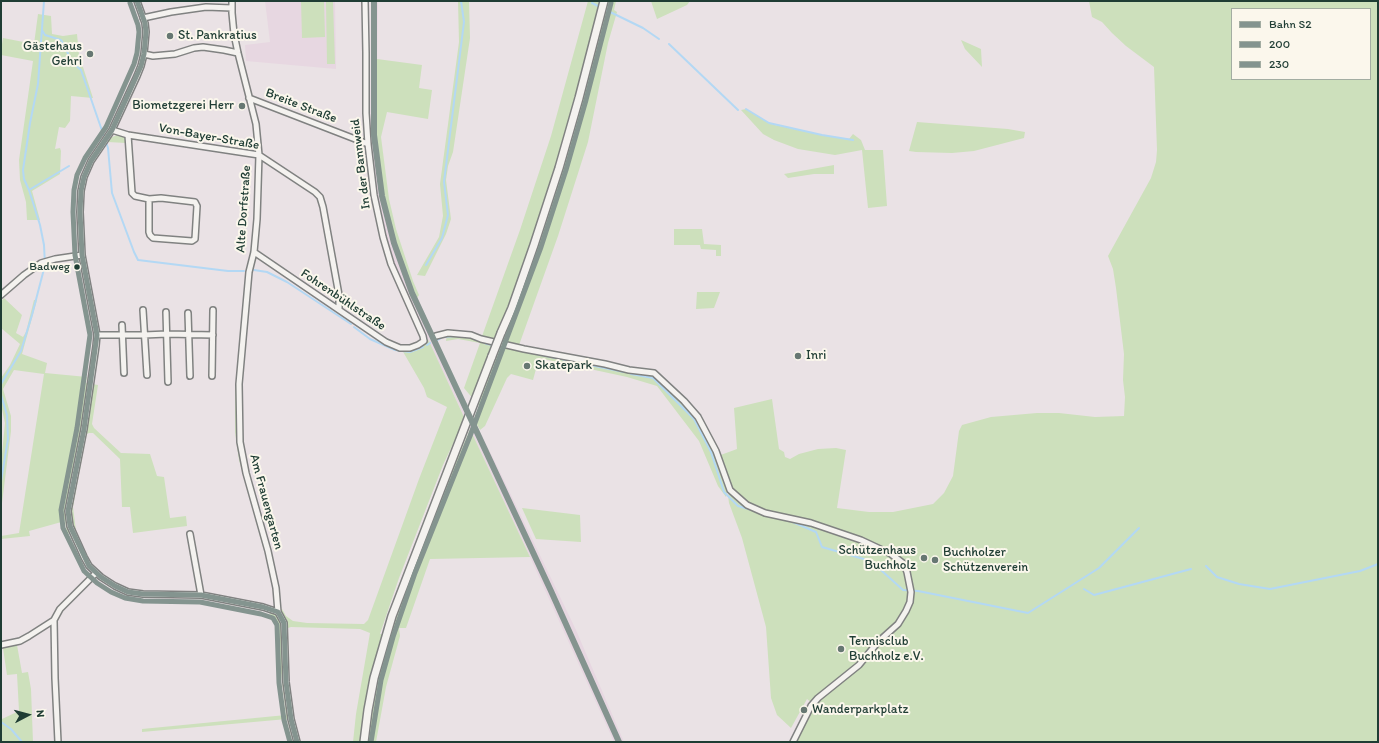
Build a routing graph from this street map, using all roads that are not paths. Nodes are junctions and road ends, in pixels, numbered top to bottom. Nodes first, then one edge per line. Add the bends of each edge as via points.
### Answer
1 (137, 1) edge
2 (232, 1) edge
3 (364, 1) edge
4 (604, 1) edge
5 (232, 8) junction
6 (143, 18) junction
7 (238, 53) junction
8 (144, 54) junction
9 (249, 98) junction
10 (112, 130) junction
11 (128, 135) junction
12 (368, 144) junction
13 (259, 155) junction
14 (149, 199) junction
15 (254, 252) junction
16 (82, 256) junction
17 (1, 295) edge
18 (247, 300) joint
19 (339, 309) junction
20 (143, 310) dead end
21 (213, 310) dead end
22 (166, 312) dead end
23 (188, 313) dead end
24 (122, 325) dead end
25 (167, 334) junction
26 (190, 334) junction
27 (96, 335) junction
28 (144, 335) junction
29 (213, 335) junction
30 (122, 336) junction
31 (436, 336) dead end
32 (424, 341) joint
33 (124, 373) dead end
34 (147, 375) dead end
35 (190, 376) dead end
36 (212, 376) dead end
37 (168, 382) dead end
38 (190, 534) dead end
39 (96, 573) junction
40 (201, 595) junction
41 (278, 612) junction
42 (54, 620) junction
43 (1, 645) edge
44 (58, 742) edge
45 (297, 742) edge
46 (364, 742) edge
47 (793, 742) edge

1 - 6 street
2 - 5 street, Alte Dorfstraße
3 - 12 street, In der Bannweid
4 - 46 main road, bridge via 559,168 534,245 386,634 373,684
5 - 6 street via 206,7
5 - 7 street, Alte Dorfstraße
6 - 8 street via 146,32
7 - 8 street via 203,47 175,54
7 - 9 street, Alte Dorfstraße
8 - 10 street via 138,76
9 - 12 street, Breite Straße
9 - 13 street, Alte Dorfstraße via 256,124
10 - 11 street, Von-Bayer-Straße
10 - 16 street via 91,161 84,177 80,212
11 - 13 street, Von-Bayer-Straße
11 - 14 street via 132,193
12 - 32 street, In der Bannweid via 374,195 383,237 391,264
13 - 15 street, Alte Dorfstraße
13 - 19 street, Von-Bayer-Straße via 320,197 339,295
14 - 14 street via 195,202 195,239 192,241 153,238 149,232
15 - 18 street, Alte Dorfstraße via 249,270
15 - 19 street, Fohrenbühlstraße
16 - 17 street via 45,262 24,275
16 - 27 street
18 - 41 street, Am Frauengarten via 239,384 240,442 268,551
19 - 32 street, Fohrenbühlstraße via 386,342 400,348 410,348
20 - 28 street
21 - 29 street
22 - 25 street
23 - 26 street
24 - 30 street
25 - 26 street
25 - 28 street
25 - 37 street
26 - 29 street
26 - 35 street
27 - 30 street
27 - 39 street via 84,429 68,512 71,531 89,566
28 - 30 street
28 - 34 street
29 - 36 street
30 - 33 street
31 - 47 street via 448,333 471,335 524,349 654,373 698,417 716,451 730,490 747,505 765,513 811,523 861,540 892,554 904,564 910,602 898,624 878,642 859,665 818,698 811,706
38 - 40 street
39 - 40 street via 128,592
39 - 42 street via 60,609
40 - 41 street
41 - 45 street, Am Frauengarten via 284,623 286,682
42 - 43 street via 20,641
42 - 44 street

